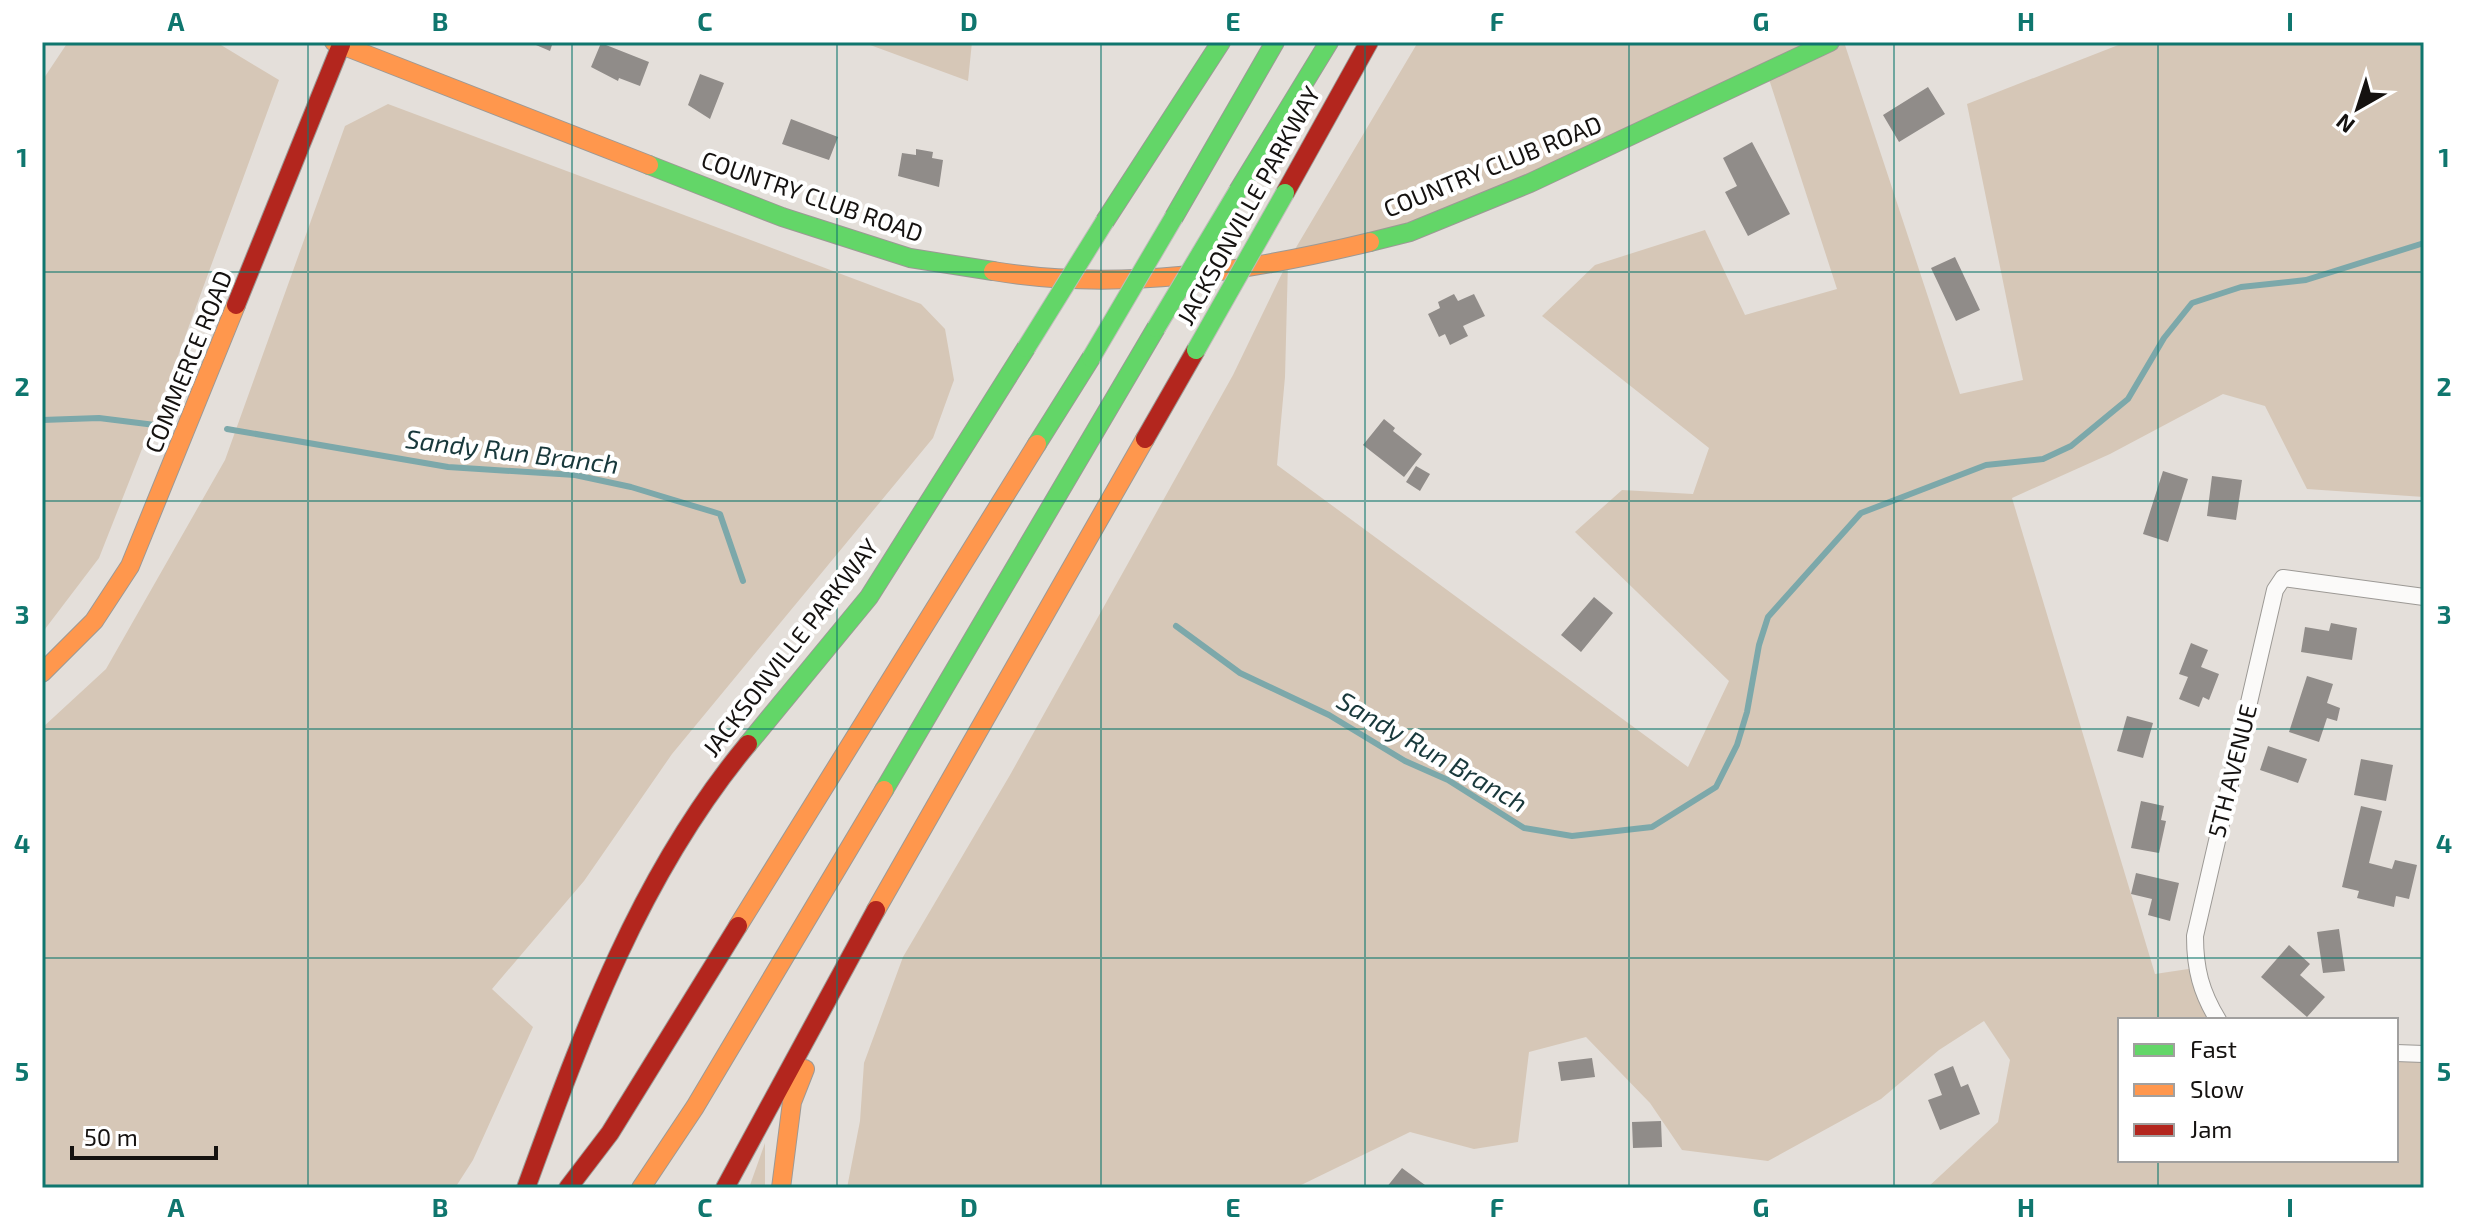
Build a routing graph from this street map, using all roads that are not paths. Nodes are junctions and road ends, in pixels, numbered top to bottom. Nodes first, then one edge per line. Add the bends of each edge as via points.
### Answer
1 (1221, 42) edge
2 (1275, 42) edge
3 (1329, 42) edge
4 (1369, 42) edge
5 (1830, 42) edge
6 (338, 44) edge
7 (2424, 597) edge
8 (42, 673) edge
9 (847, 961) junction
10 (2217, 1018) edge
11 (2398, 1053) edge
12 (2424, 1054) edge
13 (527, 1183) edge
14 (568, 1188) edge
15 (641, 1188) edge
16 (725, 1188) edge
17 (781, 1188) edge

1 - 13 main road, JACKSONVILLE PARKWAY, bridge via 869,597 706,794 660,867 581,1036
2 - 14 main road, bridge via 1091,358 610,1133
3 - 15 main road, bridge via 695,1107
4 - 9 main road, JACKSONVILLE PARKWAY, bridge
5 - 6 main road, COUNTRY CLUB ROAD via 1530,183 1410,232 1299,259 1170,279 1034,278 910,258 782,217
6 - 8 main road, COMMERCE ROAD via 130,566 94,621
7 - 10 street, 5TH AVENUE via 2283,578 2275,590 2195,936 2195,968
9 - 16 main road, JACKSONVILLE PARKWAY
9 - 17 main road via 792,1102
11 - 12 street

